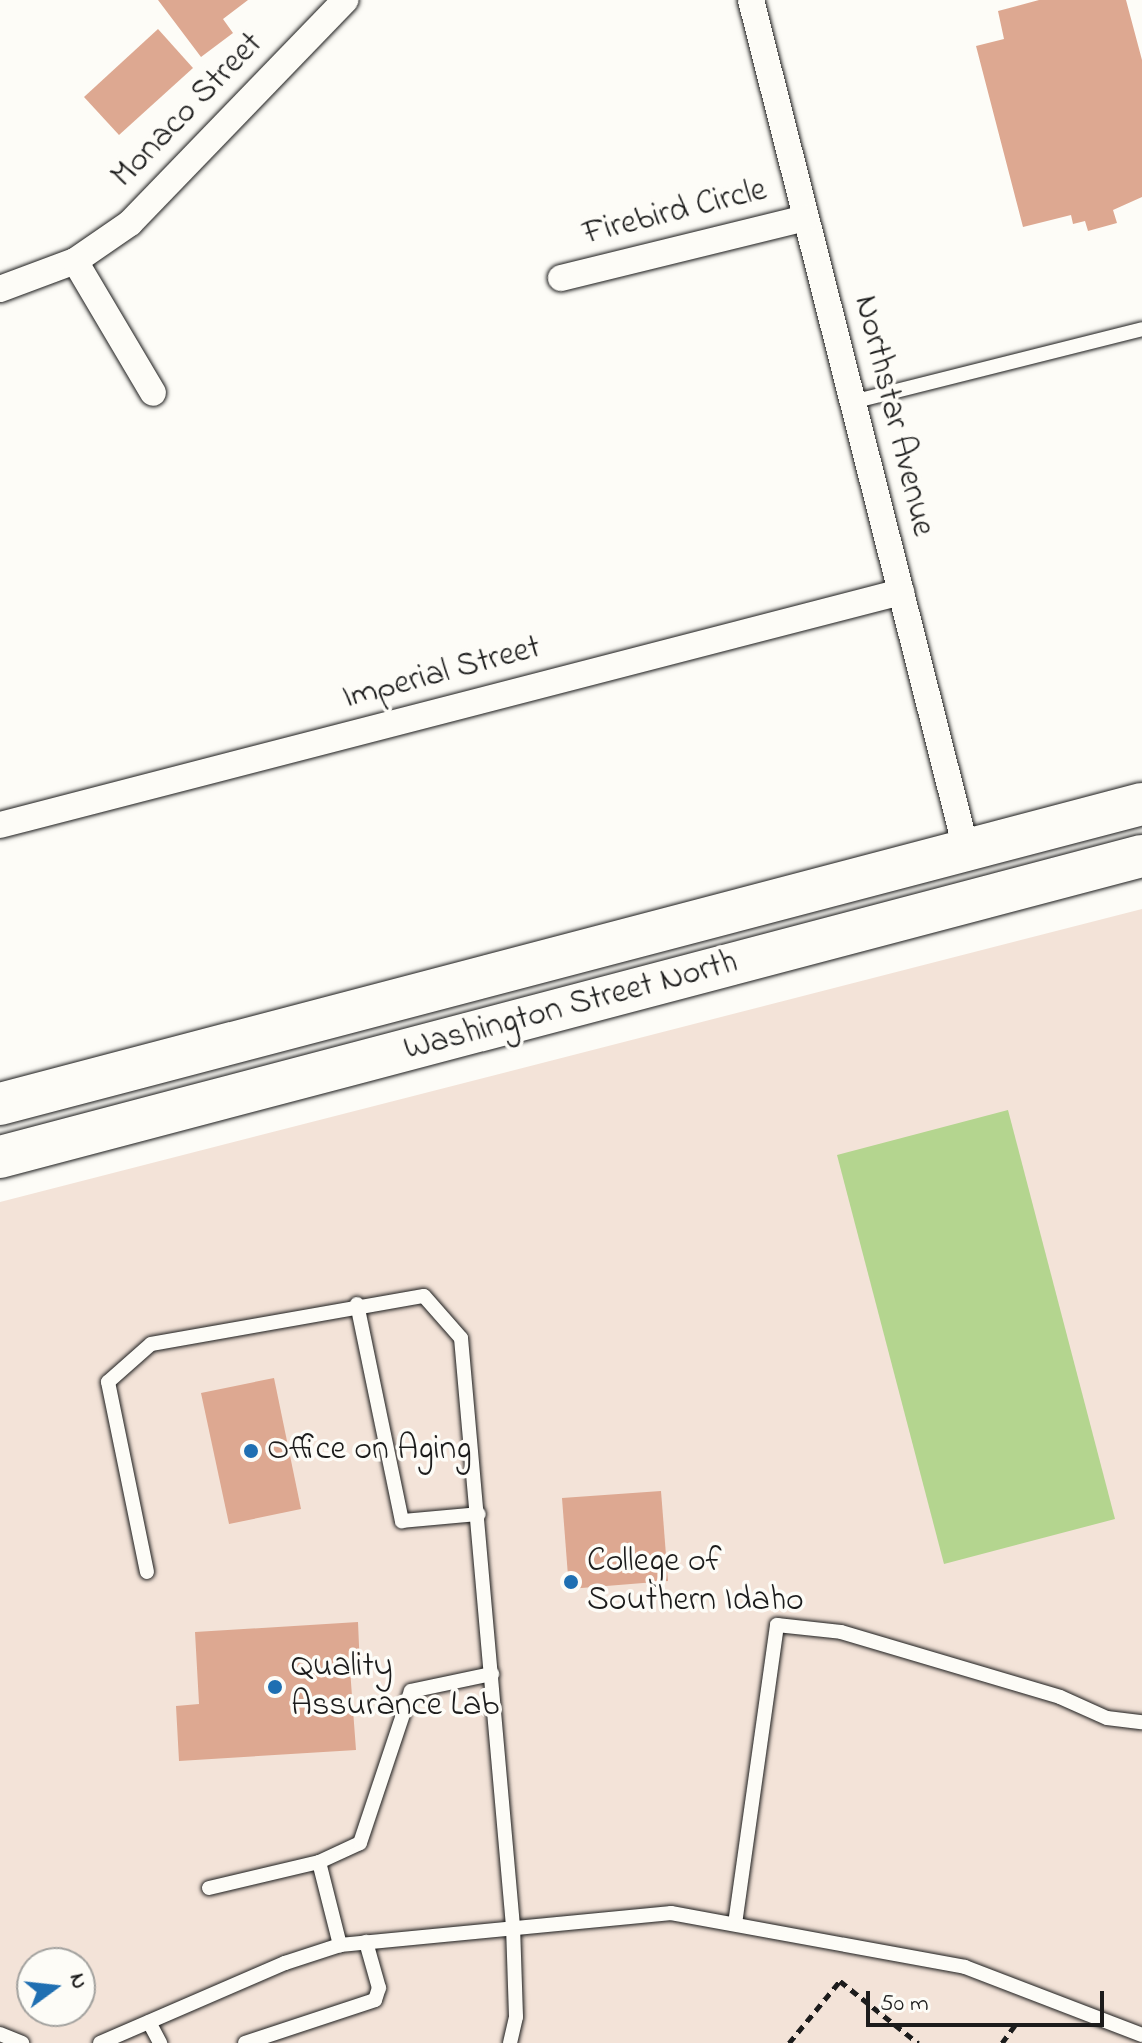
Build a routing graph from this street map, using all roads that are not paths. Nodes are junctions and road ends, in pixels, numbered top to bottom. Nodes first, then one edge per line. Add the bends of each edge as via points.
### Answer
1 (345, 0) edge
2 (751, 0) edge
3 (806, 218) junction
4 (75, 261) junction
5 (561, 278) dead end
6 (0, 289) edge
7 (1142, 329) edge
8 (153, 393) dead end
9 (852, 402) junction
10 (901, 592) junction
11 (1142, 804) edge
12 (0, 825) edge
13 (966, 849) junction
14 (1142, 856) edge
15 (0, 1104) edge
16 (0, 1157) edge
17 (357, 1304) junction
18 (479, 1514) junction
19 (147, 1572) dead end
20 (492, 1674) junction
21 (1142, 1722) edge
22 (319, 1862) junction
23 (209, 1888) dead end
24 (735, 1924) junction
25 (513, 1926) junction
26 (366, 1942) junction
27 (340, 1945) junction
28 (149, 2022) junction
29 (0, 2034) edge
30 (1142, 2035) edge
31 (22, 2043) edge
32 (100, 2043) edge
33 (160, 2043) edge
34 (245, 2043) edge
35 (510, 2043) edge

1 - 4 street, Monaco Street via 130,223
2 - 3 street, Northstar Avenue
3 - 5 street, Firebird Circle
3 - 9 street, Northstar Avenue
4 - 6 street, Monaco Street
4 - 8 street
7 - 9 lane
9 - 10 street, Northstar Avenue
10 - 12 street, Imperial Street
10 - 13 street, Northstar Avenue
11 - 13 main road, Washington Street North
13 - 15 main road, Washington Street North
14 - 16 main road, Washington Street North
17 - 18 lane via 402,1521
17 - 18 lane via 424,1296 461,1338
17 - 19 lane via 151,1344 108,1382
18 - 20 lane
20 - 22 lane via 411,1691 360,1843
20 - 25 lane
21 - 24 lane via 1107,1718 1060,1697 841,1632 777,1625
22 - 23 lane
22 - 27 lane
24 - 25 lane via 671,1913
24 - 30 lane via 965,1967
25 - 26 lane
25 - 35 lane via 516,2017
26 - 27 lane
26 - 34 lane via 379,1988 375,2000
27 - 28 lane
28 - 32 lane
28 - 33 lane
29 - 31 lane

